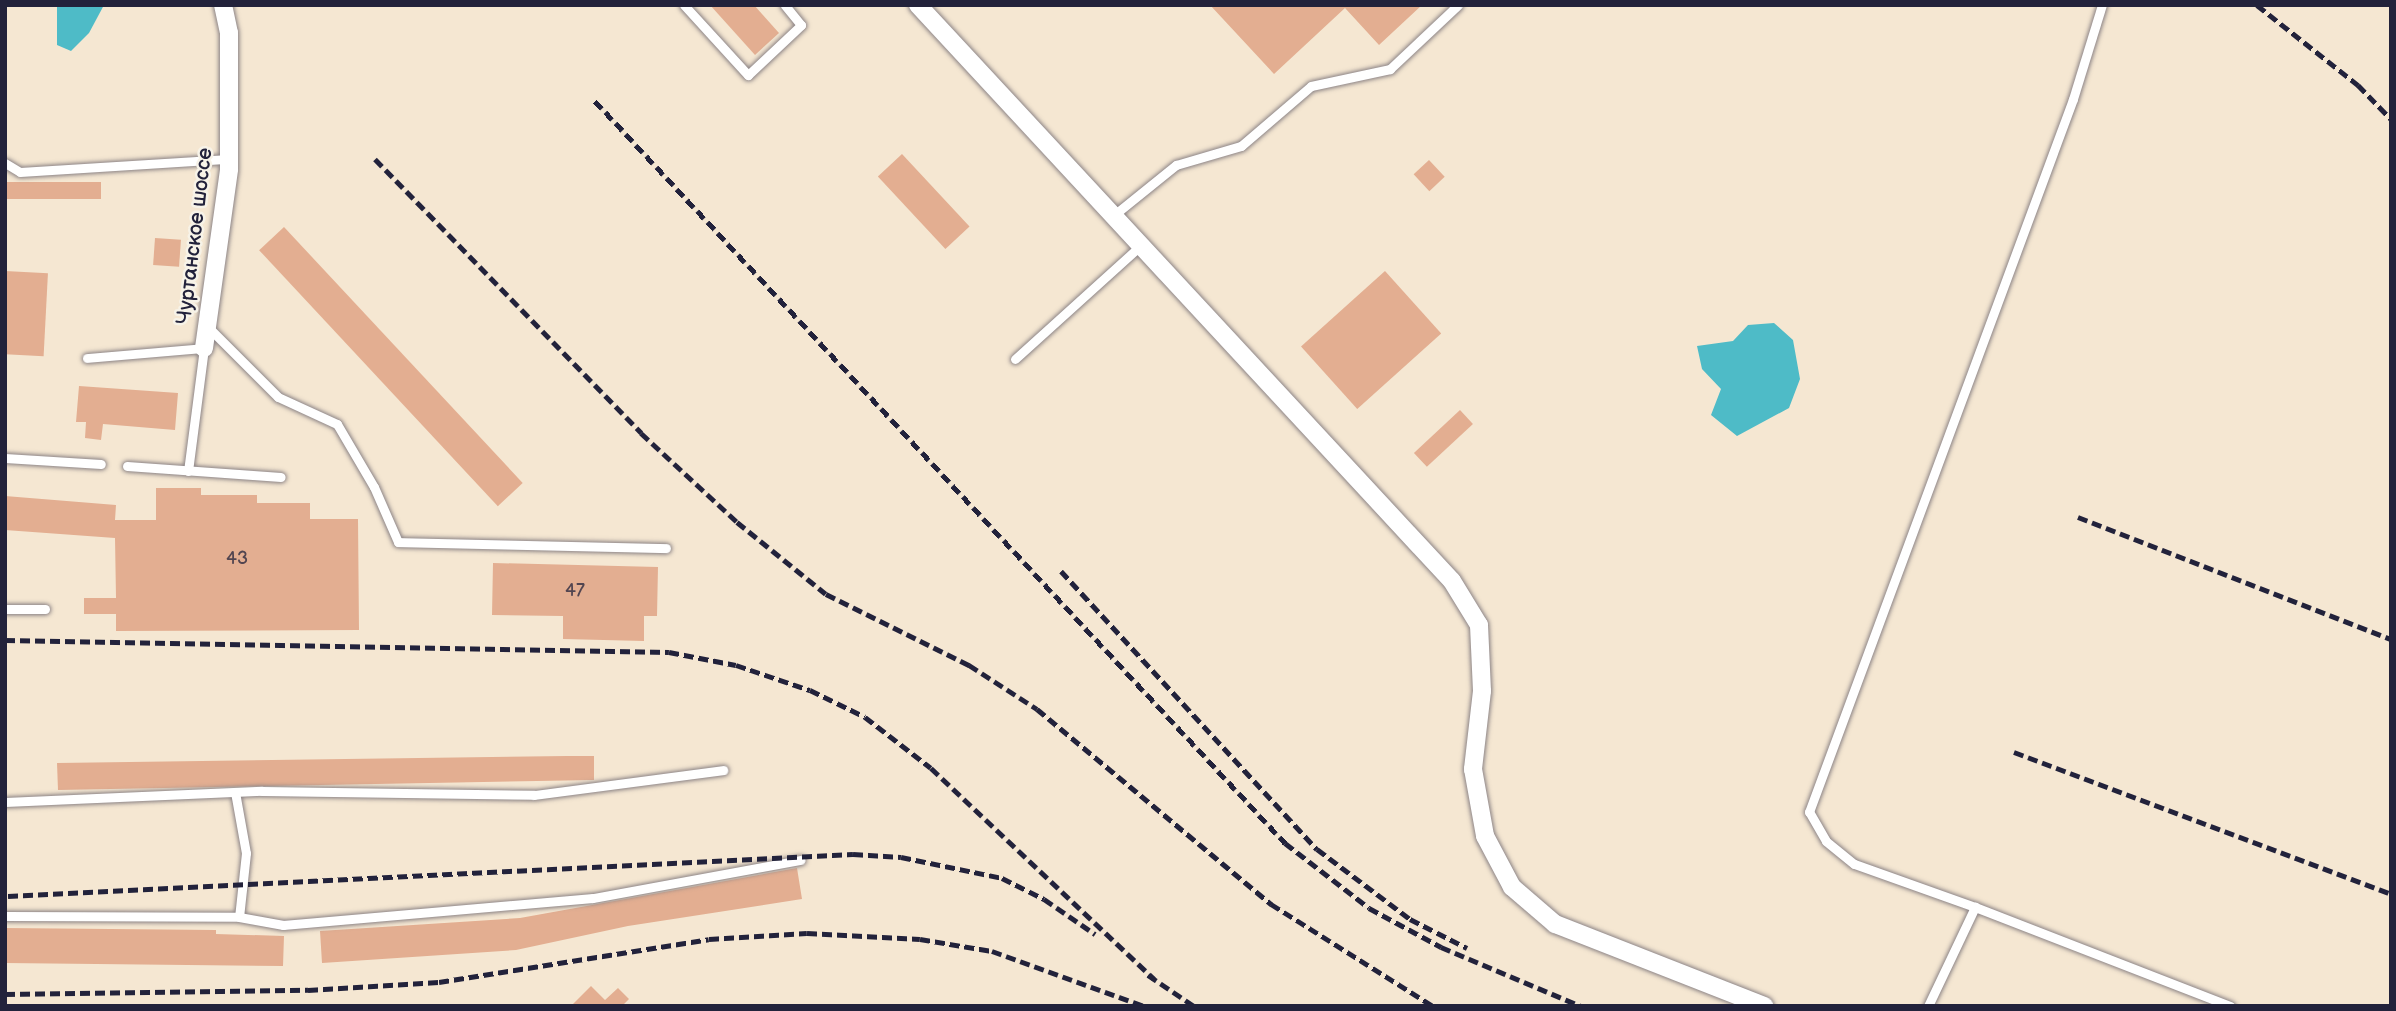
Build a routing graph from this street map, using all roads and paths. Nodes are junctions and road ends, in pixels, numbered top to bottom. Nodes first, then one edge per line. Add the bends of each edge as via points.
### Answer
1 (223, 5) edge
2 (684, 5) edge
3 (785, 5) edge
4 (918, 5) edge
5 (1458, 5) edge
6 (2102, 5) edge
7 (229, 159) junction
8 (5, 163) edge
9 (1114, 215) junction
10 (1141, 245) junction
11 (207, 326) junction
12 (204, 348) junction
13 (87, 358) dead end
14 (1015, 359) dead end
15 (5, 458) edge
16 (101, 464) dead end
17 (127, 466) dead end
18 (187, 471) junction
19 (281, 477) dead end
20 (666, 548) dead end
21 (5, 609) edge
22 (45, 609) dead end
23 (723, 770) dead end
24 (234, 792) junction
25 (5, 802) edge
26 (801, 860) dead end
27 (1975, 907) junction
28 (5, 916) edge
29 (239, 917) junction
30 (1764, 1006) edge
31 (1928, 1006) edge
32 (2230, 1006) edge

1 - 7 street, Чуртанское шоссе via 229,33
2 - 3 lane via 748,75 802,25
4 - 9 street
5 - 9 lane via 1390,69 1311,86 1241,145 1176,164
6 - 27 lane via 2073,99 1809,812 1826,841 1854,864
7 - 8 lane via 20,172
7 - 11 street, Чуртанское шоссе
9 - 10 street
10 - 14 lane
10 - 30 street via 1452,581 1479,625 1482,691 1473,769 1485,836 1512,887 1555,924
11 - 12 street, Чуртанское шоссе
11 - 20 lane via 278,397 337,424 374,487 398,542
12 - 13 lane
12 - 18 lane, Чуртанское шоссе
15 - 16 lane
17 - 18 lane
18 - 19 lane
21 - 22 lane
23 - 24 lane via 534,795
24 - 25 lane
24 - 29 lane via 246,853
26 - 29 lane via 593,898 283,925
27 - 31 lane
27 - 32 lane
28 - 29 lane

